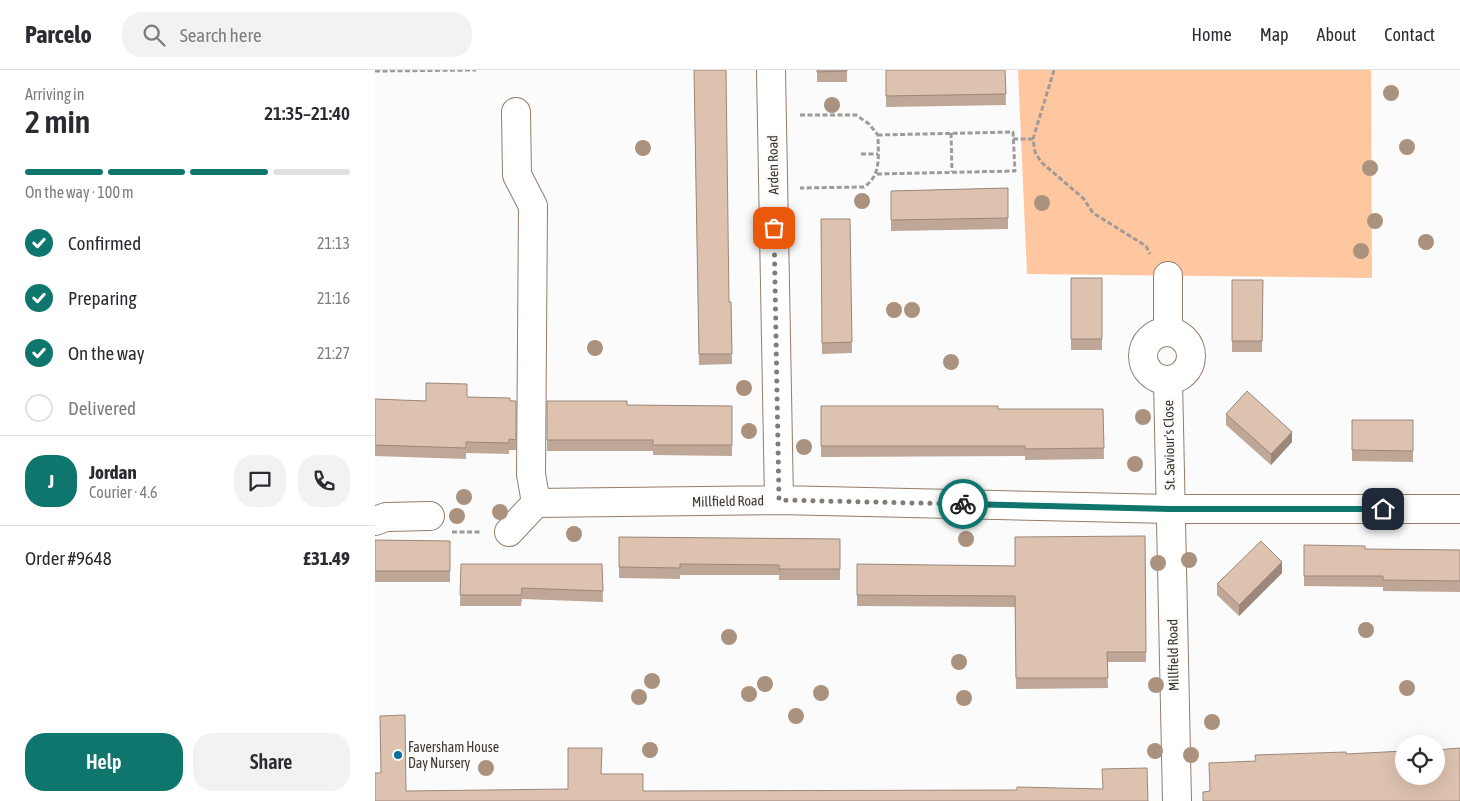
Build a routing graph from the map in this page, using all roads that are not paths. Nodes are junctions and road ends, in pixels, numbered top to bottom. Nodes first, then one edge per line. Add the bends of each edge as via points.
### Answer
1 (771, 70) edge
2 (516, 112) dead end
3 (1168, 279) road end
4 (779, 500) junction
5 (536, 504) junction
6 (1170, 509) junction
7 (1460, 509) edge
8 (430, 516) road end
9 (375, 521) edge
10 (509, 532) road end
11 (1177, 801) edge

1 - 4 street, Arden Road
2 - 5 street via 517,175 533,206 531,474
3 - 6 street, St. Saviour's Close via 1168,332 1153,336 1143,356 1144,364 1153,376 1168,380
4 - 5 street, Millfield Road
4 - 6 street, Millfield Road
5 - 10 street
6 - 7 street, Millfield Road
6 - 11 street, Millfield Road
8 - 9 street via 386,517

